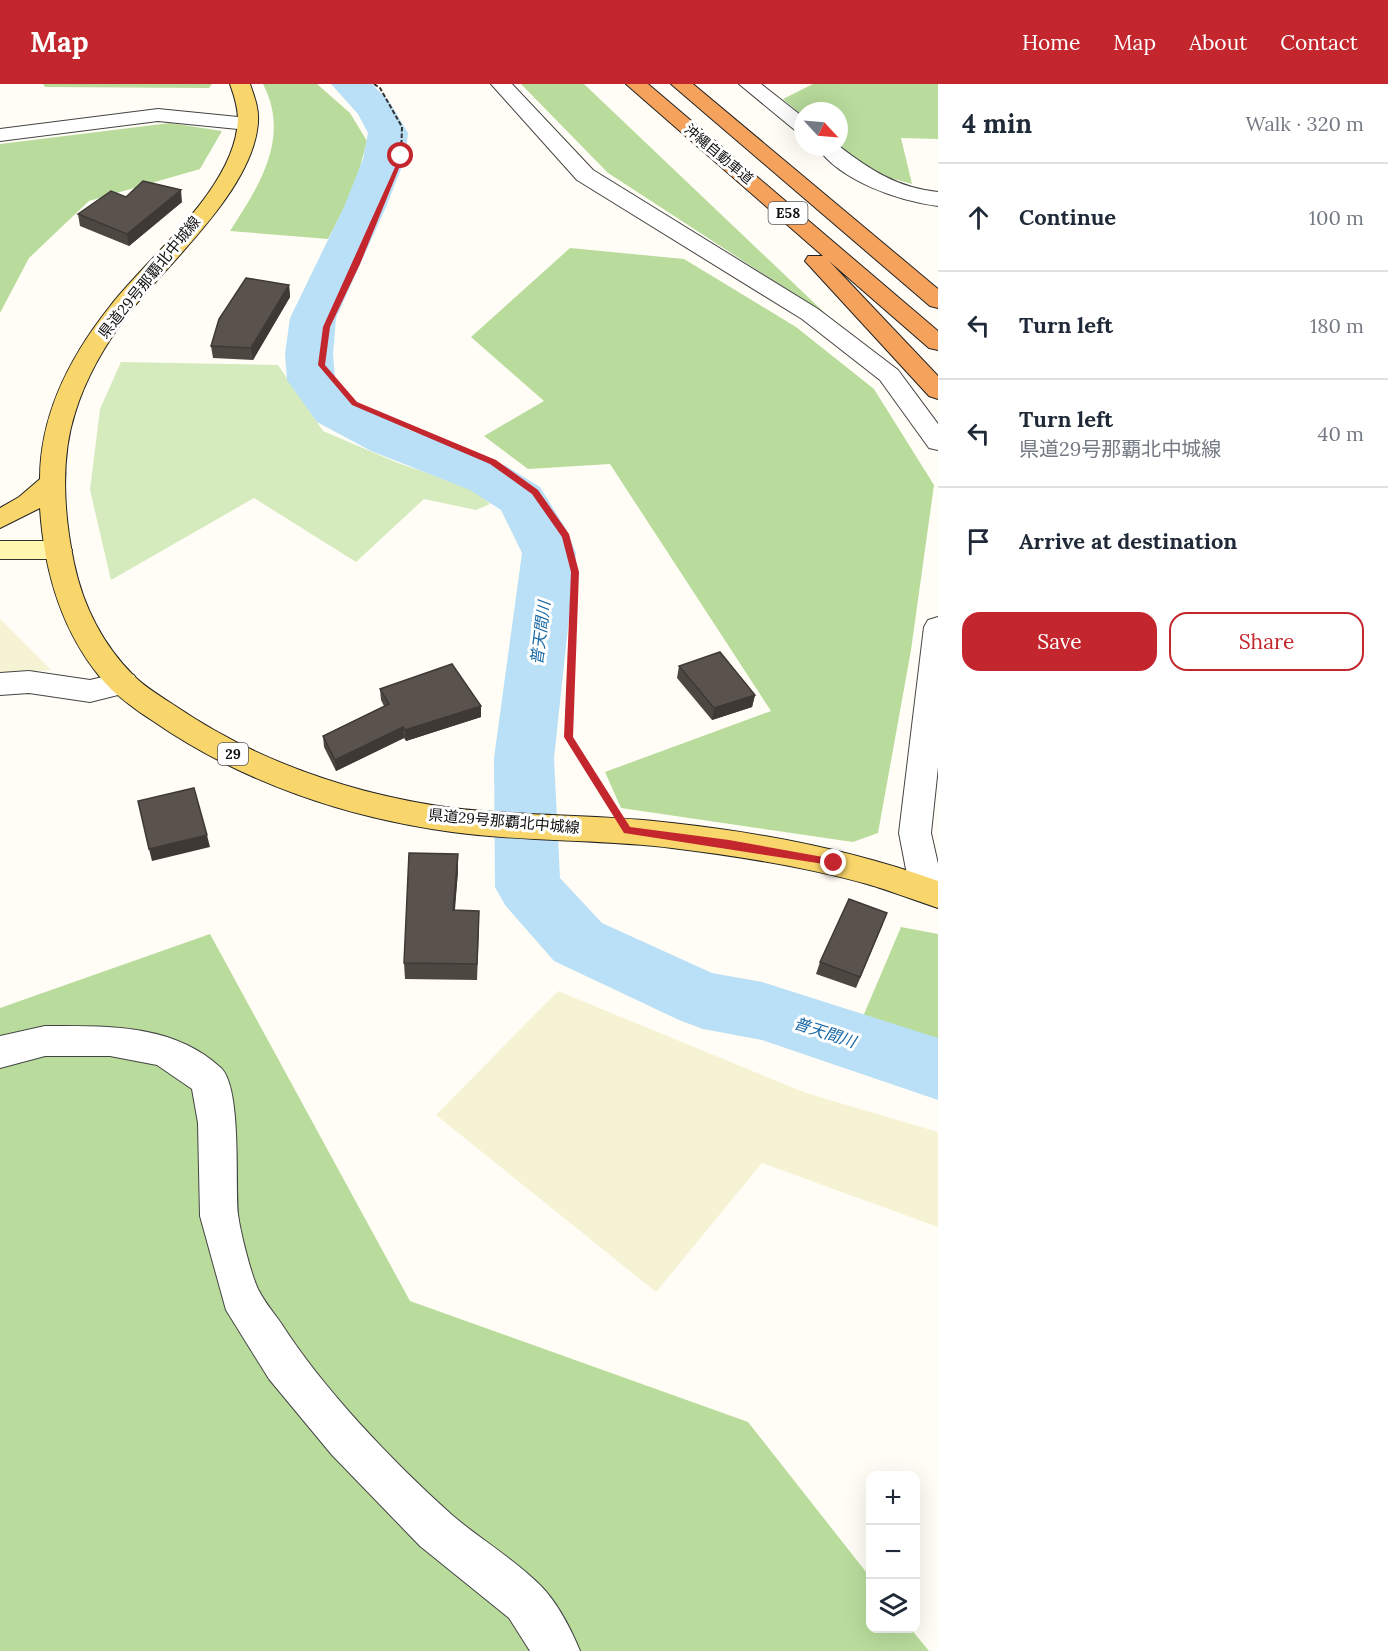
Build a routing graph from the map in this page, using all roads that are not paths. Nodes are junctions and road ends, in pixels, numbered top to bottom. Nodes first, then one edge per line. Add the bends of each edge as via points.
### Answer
1 (240, 84) edge
2 (501, 84) edge
3 (636, 84) edge
4 (681, 84) edge
5 (750, 84) edge
6 (794, 121) edge
7 (248, 124) junction
8 (0, 135) edge
9 (838, 156) edge
10 (938, 199) edge
11 (789, 214) junction
12 (938, 301) edge
13 (938, 343) edge
14 (938, 391) edge
15 (938, 442) edge
16 (51, 483) junction
17 (0, 519) edge
18 (0, 550) edge
19 (58, 550) junction
20 (938, 627) edge
21 (123, 683) junction
22 (0, 684) edge
23 (932, 892) edge
24 (0, 1052) edge
25 (557, 1651) edge

1 - 7 main road, 県道29号那覇北中城線 / 29 via 248,108
2 - 15 street via 585,175 810,314 889,375
3 - 11 highway, 沖縄自動車道 / E58
4 - 12 highway, 沖縄自動車道 / E58
5 - 6 street
7 - 8 street via 158,115
7 - 16 main road, 県道29号那覇北中城線 / 29 via 238,161 222,188 121,307 91,351 67,397
9 - 10 street via 870,181 896,191
11 - 13 highway, 沖縄自動車道 / E58
11 - 14 highway via 804,247
16 - 17 main road via 29,503
16 - 19 main road, 県道29号那覇北中城線 / 29
18 - 19 main road
19 - 21 main road, 県道29号那覇北中城線 / 29 via 63,579 75,609 95,647
20 - 23 street via 915,833
21 - 22 street via 90,691 28,682
21 - 23 main road, 県道29号那覇北中城線 / 29 via 205,741 333,793 452,820 623,830 729,843 878,873
24 - 25 street via 45,1041 110,1041 165,1051 209,1080 217,1123 219,1216 240,1296 284,1365 347,1440 436,1530 525,1602

